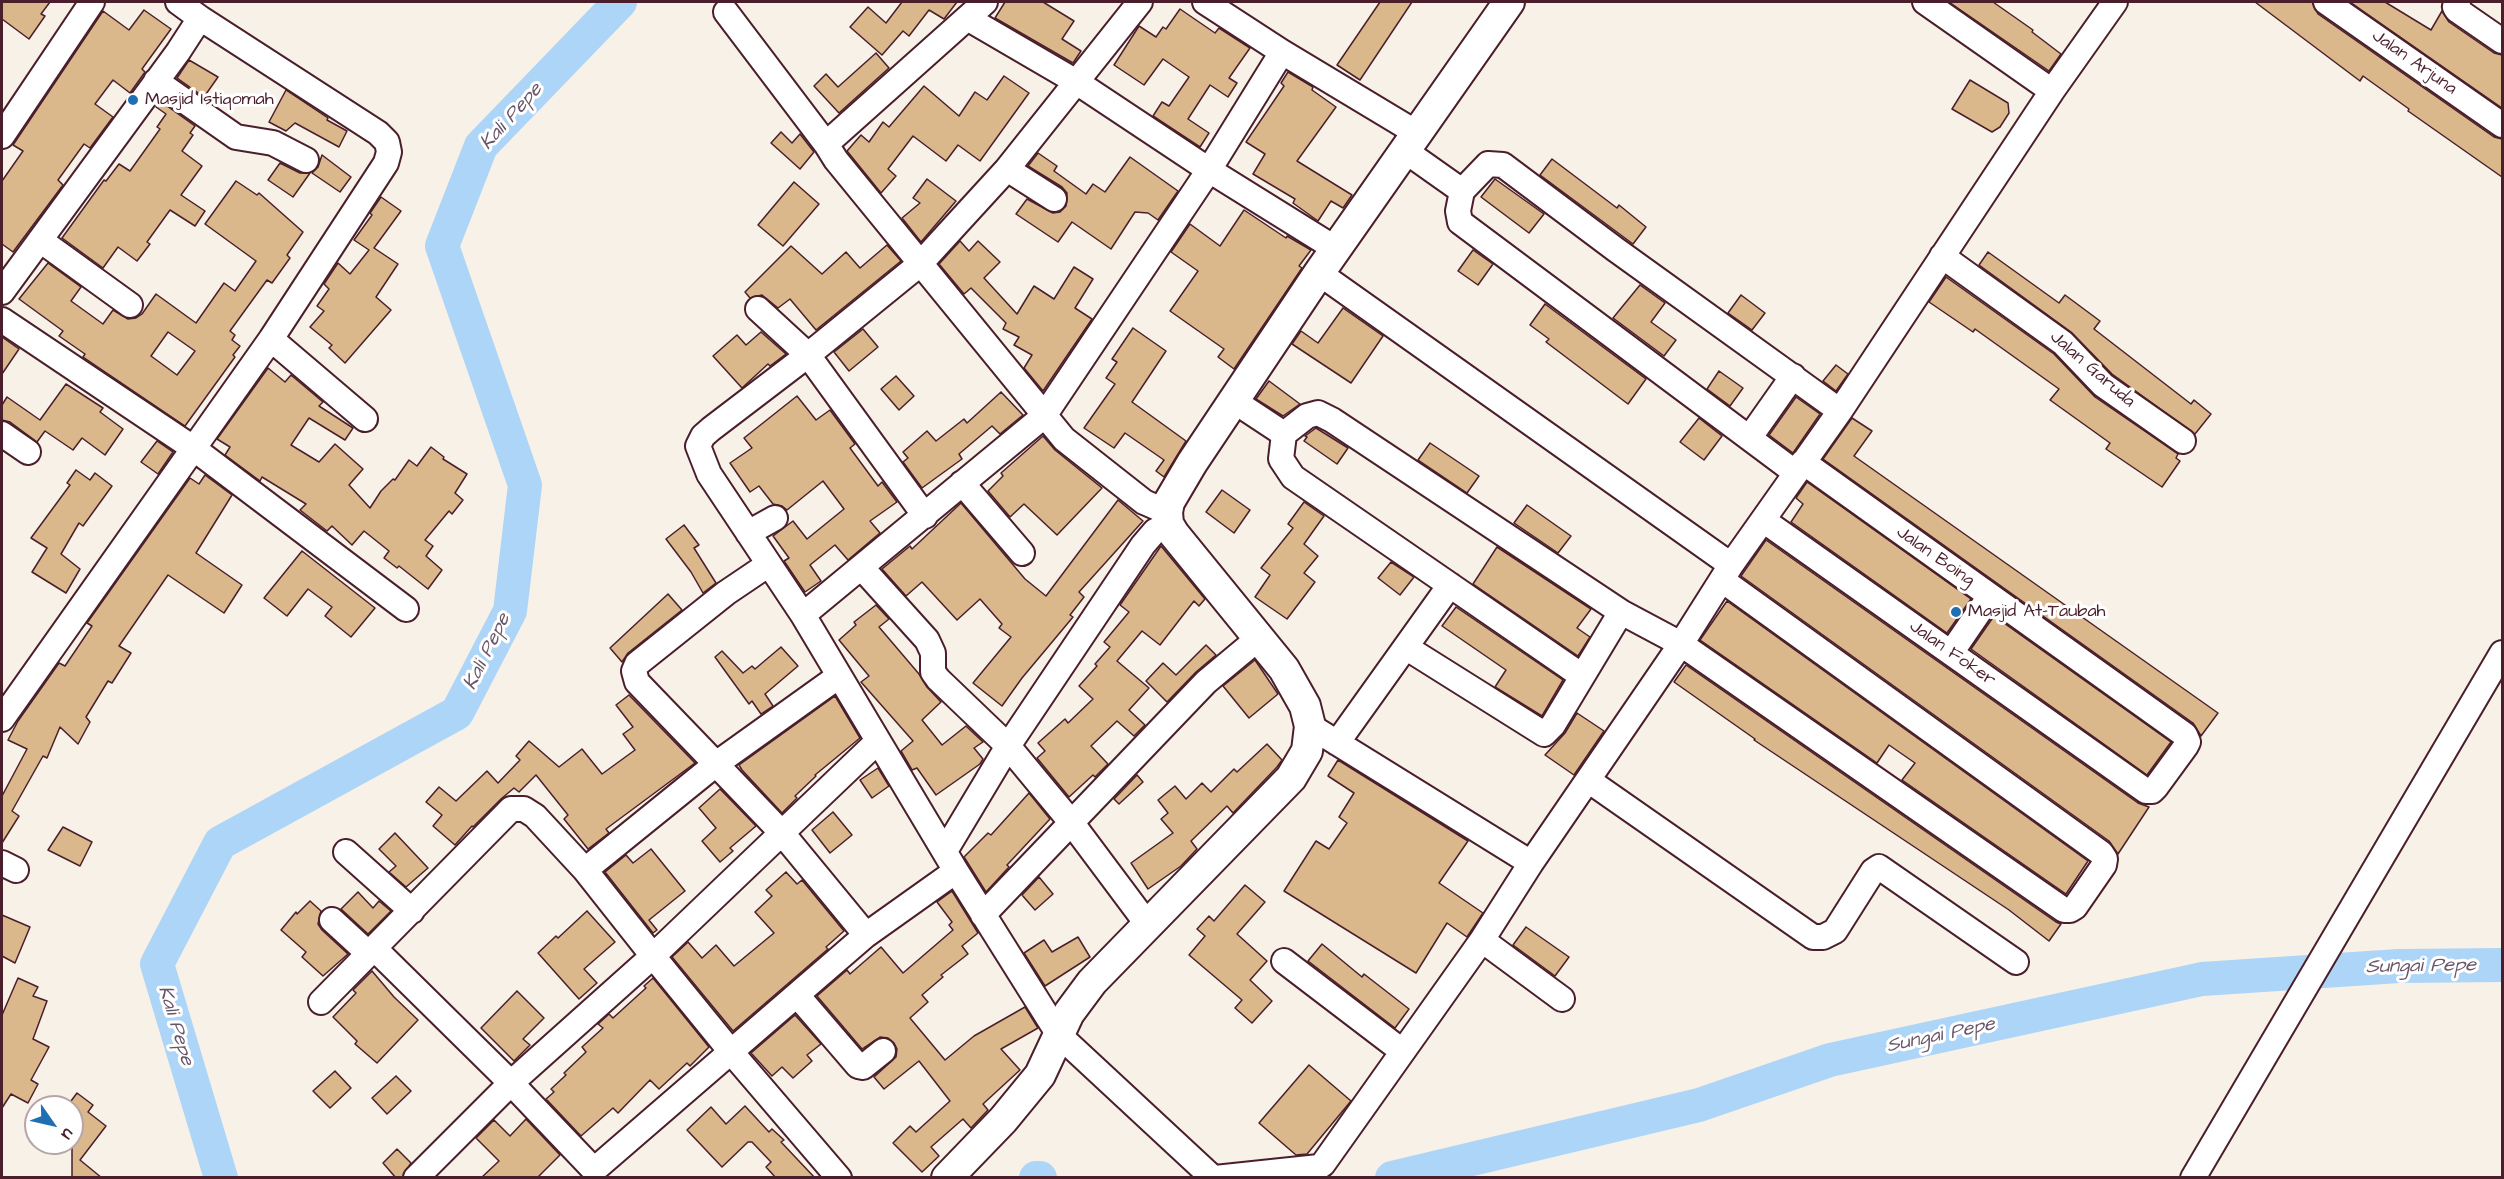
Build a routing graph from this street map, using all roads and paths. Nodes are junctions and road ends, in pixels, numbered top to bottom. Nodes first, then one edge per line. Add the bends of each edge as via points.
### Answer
1 (93, 2) edge
2 (178, 2) edge
3 (986, 2) edge
4 (1140, 2) edge
5 (1205, 2) edge
6 (1509, 2) edge
7 (1925, 2) edge
8 (2115, 2) edge
9 (2326, 2) edge
10 (2458, 2) edge
11 (726, 12) dead end
12 (200, 18) junction
13 (967, 18) junction
14 (2502, 41) edge
15 (1282, 52) junction
16 (156, 81) junction
17 (1075, 81) junction
18 (2052, 91) junction
19 (2502, 125) edge
20 (2, 136) edge
21 (1410, 141) junction
22 (826, 144) junction
23 (306, 160) dead end
24 (1007, 169) junction
25 (1209, 170) junction
26 (1462, 190) junction
27 (1054, 200) dead end
28 (40, 240) junction
29 (1941, 256) junction
30 (1328, 261) junction
31 (920, 264) junction
32 (2, 292) edge
33 (130, 304) dead end
34 (758, 309) dead end
35 (2, 320) edge
36 (271, 339) junction
37 (808, 355) junction
38 (1793, 376) junction
39 (1234, 400) junction
40 (1840, 411) junction
41 (1044, 416) junction
42 (365, 420) dead end
43 (2, 434) edge
44 (1284, 434) junction
45 (1750, 437) junction
46 (2183, 441) dead end
47 (194, 448) junction
48 (28, 452) dead end
49 (1800, 468) junction
50 (962, 483) junction
51 (925, 516) junction
52 (775, 518) dead end
53 (1167, 518) junction
54 (1763, 520) junction
55 (748, 533) junction
56 (1022, 553) dead end
57 (769, 564) junction
58 (862, 568) junction
59 (1726, 572) junction
60 (1450, 585) junction
61 (1990, 596) junction
62 (406, 609) dead end
63 (1621, 612) junction
64 (803, 615) junction
65 (1260, 637) junction
66 (1681, 644) junction
67 (1407, 648) junction
68 (1951, 653) junction
69 (2502, 653) edge
70 (839, 676) junction
71 (1582, 676) junction
72 (9, 691) edge
73 (2, 719) edge
74 (1310, 726) junction
75 (877, 742) junction
76 (1337, 743) junction
77 (1008, 746) junction
78 (716, 764) junction
79 (1588, 780) junction
80 (2142, 788) joint
81 (1071, 822) junction
82 (782, 833) junction
83 (346, 852) dead end
84 (951, 861) junction
85 (1531, 863) junction
86 (585, 870) junction
87 (412, 911) junction
88 (983, 915) junction
89 (332, 920) dead end
90 (1148, 925) junction
91 (866, 935) junction
92 (1482, 940) junction
93 (372, 952) junction
94 (653, 956) junction
95 (1284, 961) dead end
96 (2016, 962) dead end
97 (797, 994) junction
98 (1562, 999) dead end
99 (321, 1002) dead end
100 (1059, 1035) junction
101 (883, 1051) dead end
102 (1402, 1051) junction
103 (732, 1053) junction
104 (511, 1083) junction
105 (594, 1175) edge
106 (416, 1178) edge
107 (838, 1178) edge
108 (947, 1178) edge
109 (1214, 1178) edge
110 (2193, 1178) edge

1 - 20 street
2 - 12 street
3 - 13 street
4 - 17 street
5 - 15 street
6 - 21 main road
7 - 18 street
8 - 18 street
9 - 19 street, Jalan Arjuna
10 - 14 street via 2457,10
11 - 22 street
12 - 16 street
12 - 36 street via 387,142 386,163
13 - 17 street
13 - 22 street
15 - 21 street
15 - 25 street
16 - 23 street via 236,137 273,143
16 - 28 street
17 - 24 street
17 - 25 street
18 - 29 street
21 - 26 street
21 - 30 main road
22 - 31 street
24 - 27 street
24 - 31 street
25 - 30 street
25 - 41 street
26 - 38 street via 1488,164 1503,165
26 - 45 street, Jalan Boing via 1460,222
28 - 32 street
28 - 33 street
29 - 40 street
29 - 46 street, Jalan Garuda via 2063,343 2103,385
30 - 39 main road
30 - 59 street
31 - 37 street
31 - 41 street
34 - 37 street
35 - 47 street
36 - 42 street
36 - 47 street
37 - 51 street
37 - 55 street via 711,429 698,446 709,474
38 - 40 street
38 - 45 street
39 - 44 street
39 - 53 main road via 1174,491
40 - 49 street
41 - 50 street
41 - 53 street via 1064,439
43 - 48 street
44 - 60 street via 1281,459 1293,477
44 - 63 street via 1307,416 1318,413 1332,420
45 - 49 street, Jalan Boing
47 - 62 street
47 - 72 street
49 - 54 street
49 - 61 street, Jalan Boing
50 - 51 street
50 - 56 street
51 - 58 street
52 - 55 street
53 - 65 main road via 1174,534
53 - 77 street via 1143,545
54 - 59 street
54 - 68 street, Jalan Foker
55 - 57 street
57 - 64 street
57 - 78 street via 726,593 637,664 634,671 637,682
58 - 64 street
58 - 77 street via 927,640 938,679
59 - 66 street
59 - 66 street via 2101,853 2104,865 2075,907 2064,910
60 - 67 street
60 - 71 street
61 - 68 street
61 - 80 street, Jalan Boing via 2185,735 2186,746 2156,787 2152,791
63 - 66 street
63 - 71 street
64 - 70 street
65 - 74 main road via 1305,706
65 - 81 street via 1206,682
66 - 79 street
67 - 71 street via 1544,734
67 - 76 street
68 - 80 street, Jalan Foker
69 - 110 street
70 - 75 street
70 - 78 street
72 - 73 street
74 - 76 street
74 - 90 main road via 1307,751 1291,778
75 - 82 street
75 - 84 street
76 - 85 street
77 - 81 street
77 - 84 street
78 - 82 street
78 - 86 street
79 - 85 street
79 - 96 street via 1813,937 1835,931 1878,867
81 - 88 street
81 - 90 street
82 - 91 street
82 - 94 street
83 - 87 street
84 - 88 street
84 - 91 street
85 - 92 street
86 - 87 street via 535,816 524,809 511,808
86 - 94 street
87 - 93 street
88 - 100 street
89 - 93 street
90 - 100 main road via 1092,982
91 - 97 street
92 - 98 street
92 - 102 street
93 - 99 street
93 - 104 street
94 - 103 street
94 - 104 street
95 - 102 street
97 - 101 street via 858,1066 863,1067
97 - 103 street
100 - 108 main road via 1041,1075 1004,1120
100 - 109 street
102 - 109 street via 1319,1167
103 - 105 street
103 - 107 street
104 - 105 street
104 - 106 street

